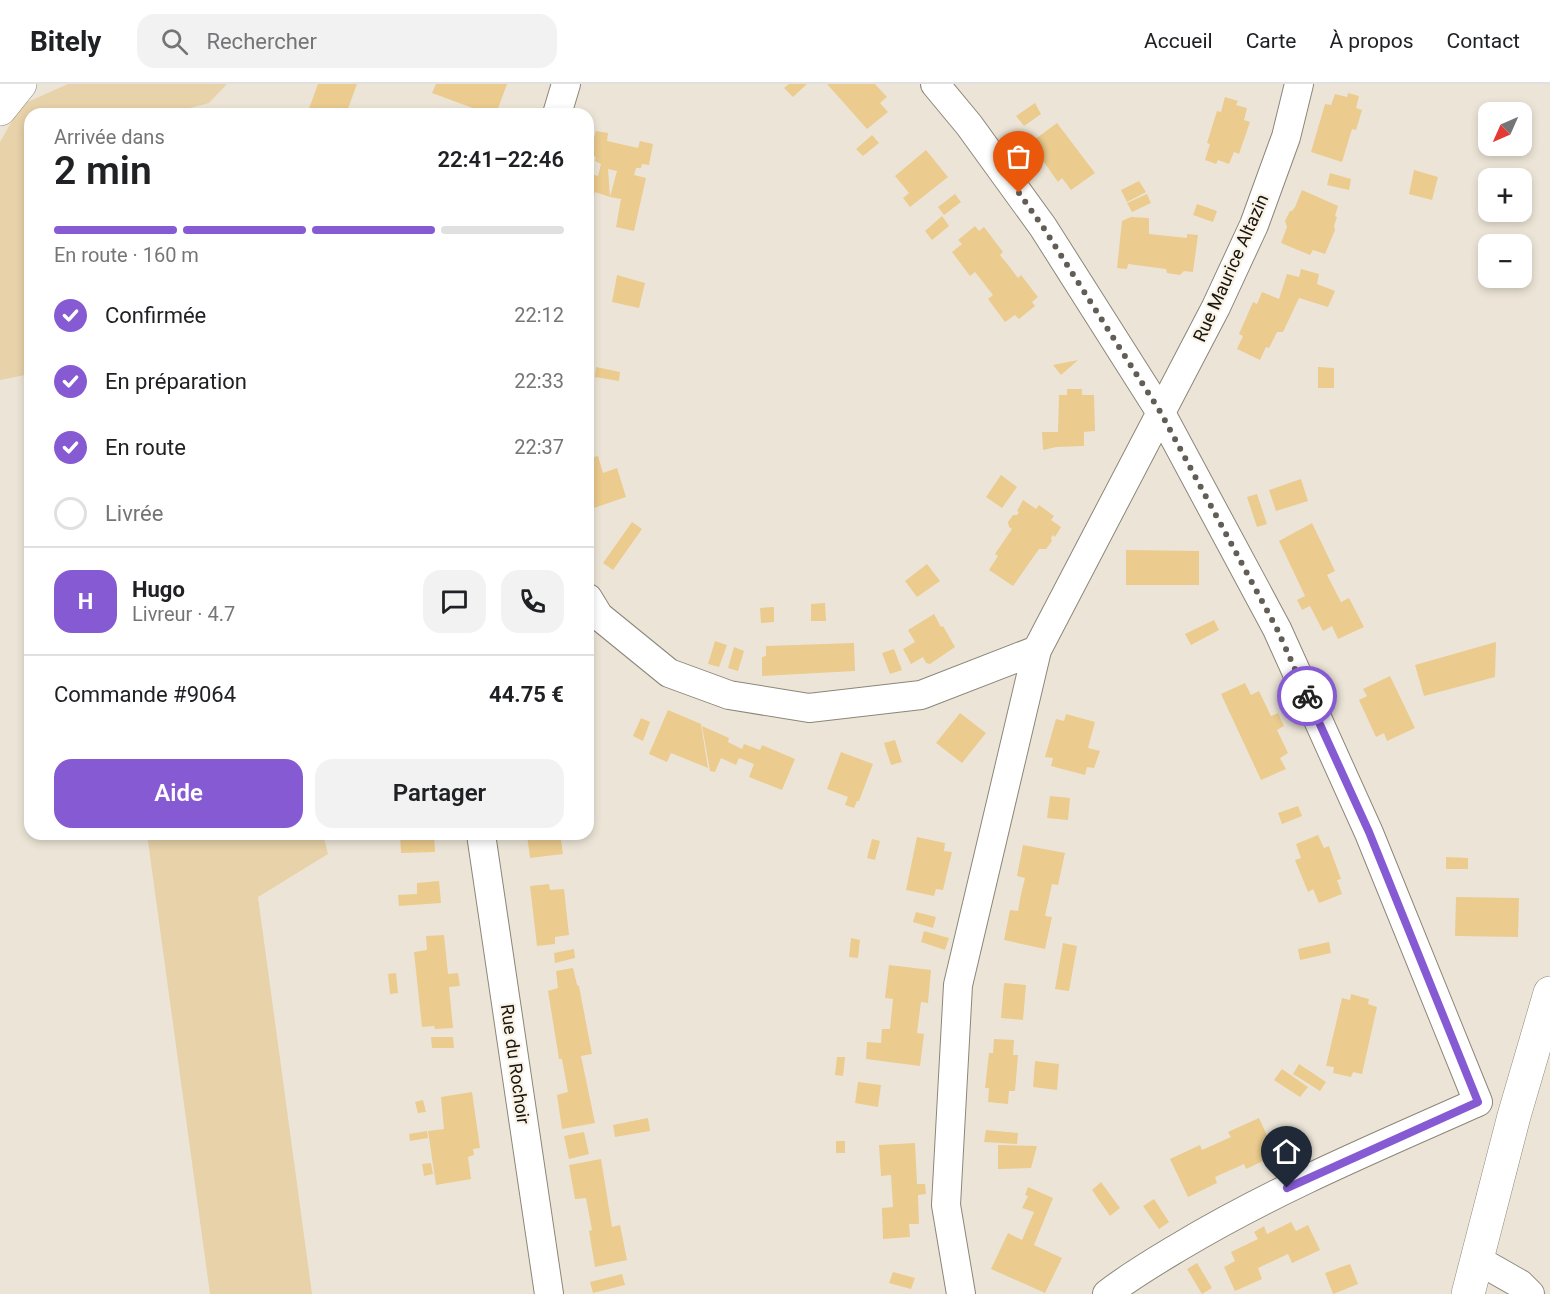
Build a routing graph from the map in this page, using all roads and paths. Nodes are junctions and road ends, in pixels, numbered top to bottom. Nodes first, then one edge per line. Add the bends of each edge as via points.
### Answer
1 (0, 84) edge
2 (20, 84) edge
3 (566, 84) edge
4 (935, 84) edge
5 (1299, 84) edge
6 (559, 108) edge
7 (0, 109) edge
8 (1161, 413) junction
9 (594, 608) edge
10 (1037, 650) junction
11 (482, 840) edge
12 (1550, 993) edge
13 (1478, 1102) junction
14 (1514, 1116) junction
15 (1476, 1259) junction
16 (549, 1294) edge
17 (961, 1294) edge
18 (1107, 1294) edge
19 (1468, 1294) edge
20 (1530, 1294) edge

1 - 2 street
2 - 7 street
3 - 6 street
4 - 8 street via 1043,227
5 - 8 street, Rue Maurice Altazin via 1286,137 1254,225
8 - 10 street, Rue Maurice Altazin
8 - 13 street via 1277,629 1369,832
9 - 10 street via 669,673 729,695 809,708 921,695
10 - 17 street, Rue Maurice Altazin via 958,985 946,1206
11 - 16 street, Rue du Rochoir
12 - 14 street
13 - 14 street
13 - 18 street via 1287,1188 1203,1233
14 - 15 street
15 - 19 street
15 - 20 street

